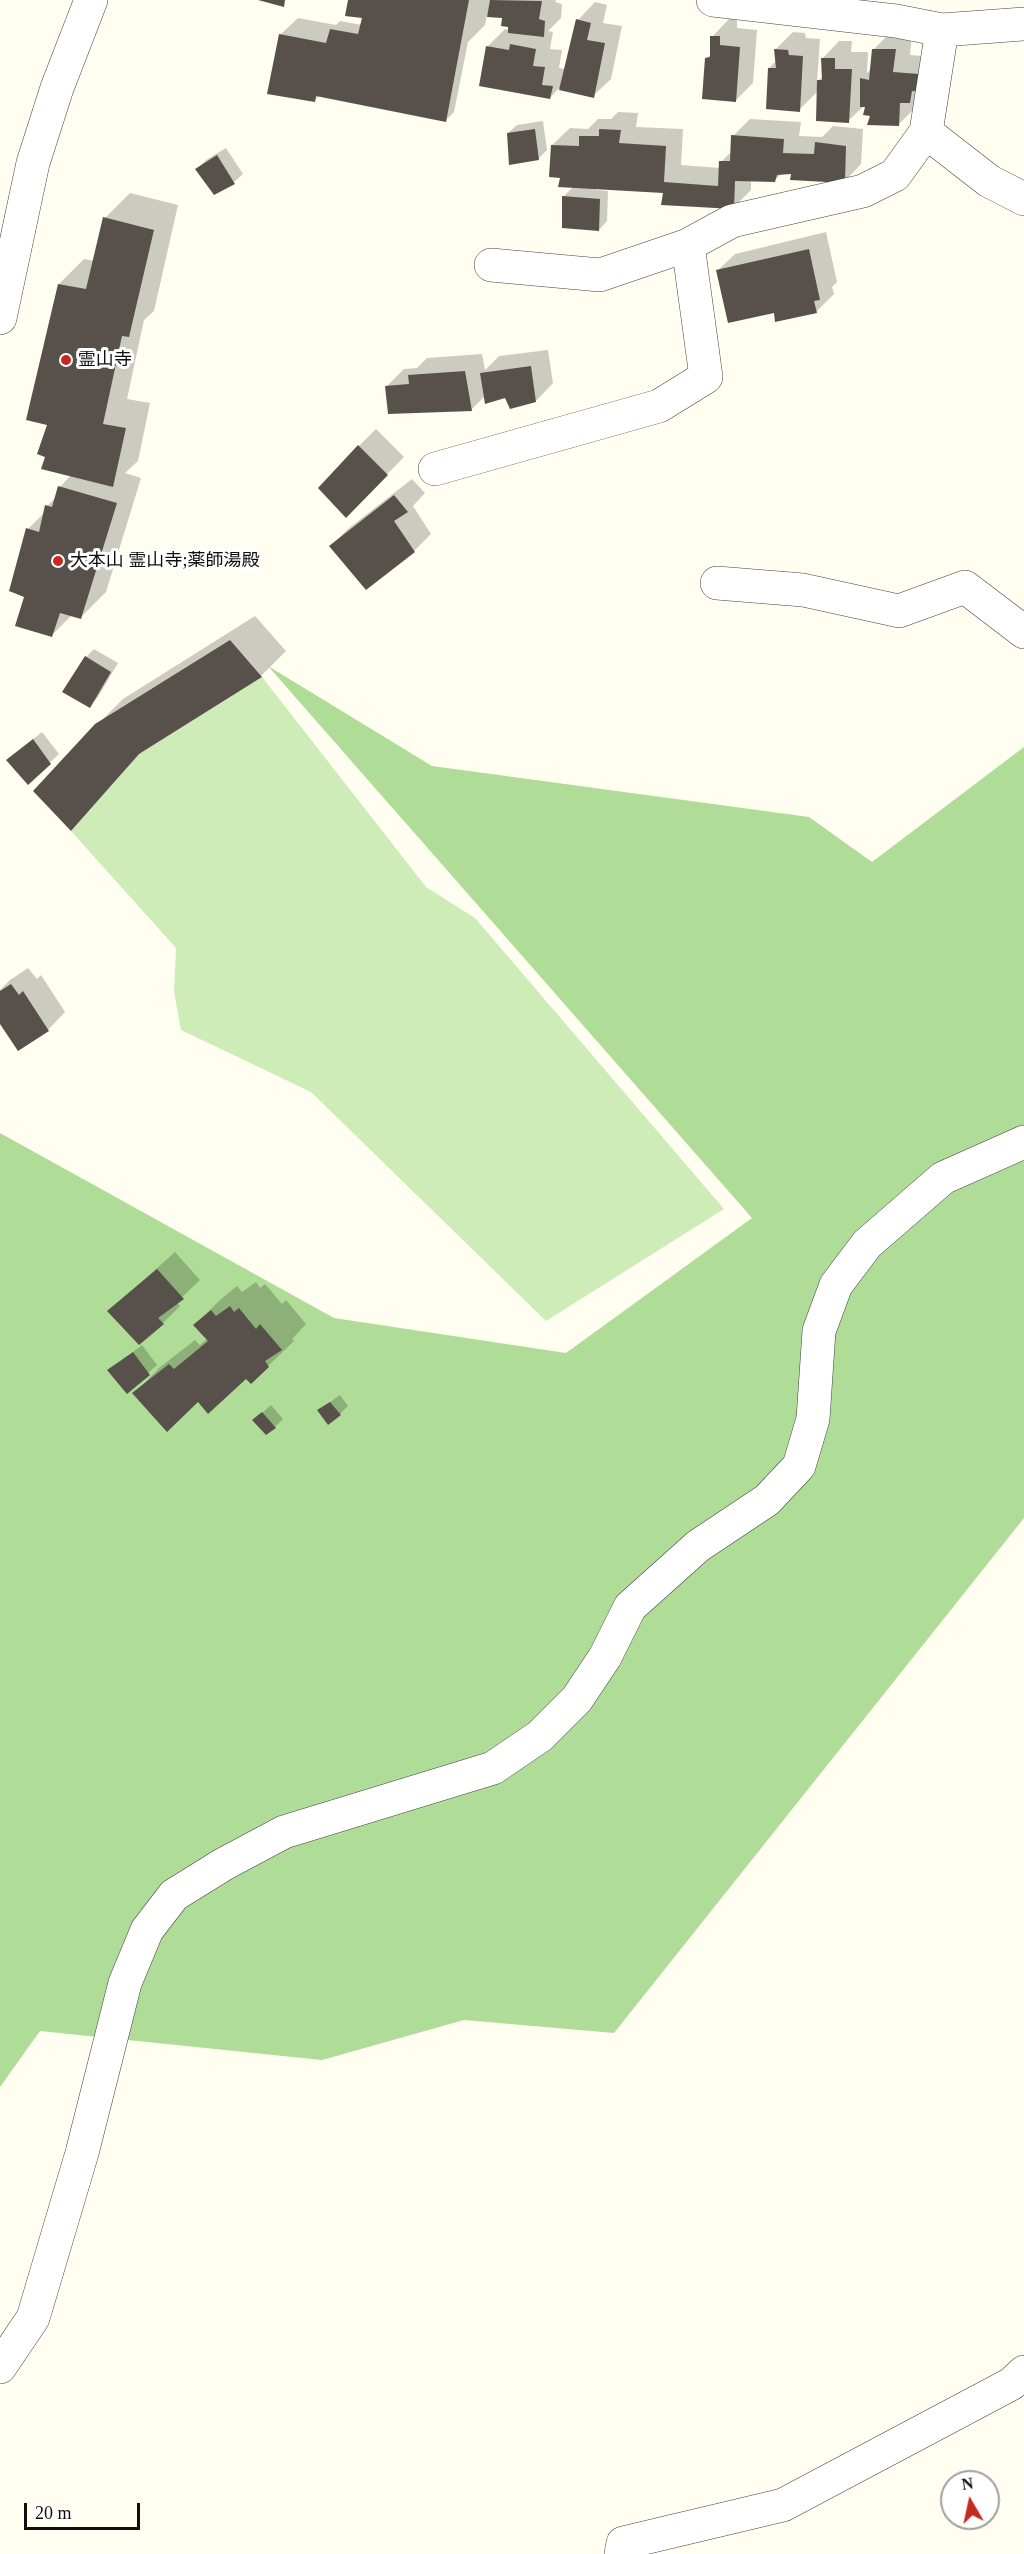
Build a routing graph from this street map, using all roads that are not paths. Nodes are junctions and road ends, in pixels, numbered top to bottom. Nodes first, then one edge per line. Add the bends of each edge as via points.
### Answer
1 (92, 0) edge
2 (713, 0) edge
3 (1024, 24) edge
4 (942, 30) junction
5 (926, 132) junction
6 (1024, 199) edge
7 (688, 244) junction
8 (491, 265) dead end
9 (0, 318) edge
10 (435, 469) dead end
11 (717, 583) dead end
12 (1024, 632) edge
13 (1024, 1142) edge
14 (0, 2367) edge
15 (1024, 2372) edge
16 (621, 2554) edge

1 - 9 street via 33,163
2 - 4 street
3 - 4 street
4 - 5 street
5 - 6 street via 988,181
5 - 7 street via 895,175 863,191 732,221
7 - 8 street via 600,275
7 - 10 street via 706,377 659,406
11 - 12 street via 803,590 898,611 965,587
13 - 14 street via 943,1178 867,1244 837,1285 819,1331 813,1419 799,1466 767,1500 698,1546 630,1607 605,1657 577,1699 540,1736 493,1768 284,1832 174,1895 147,1930 125,1983 82,2153 33,2318
15 - 16 street via 1011,2384 783,2505 623,2543

